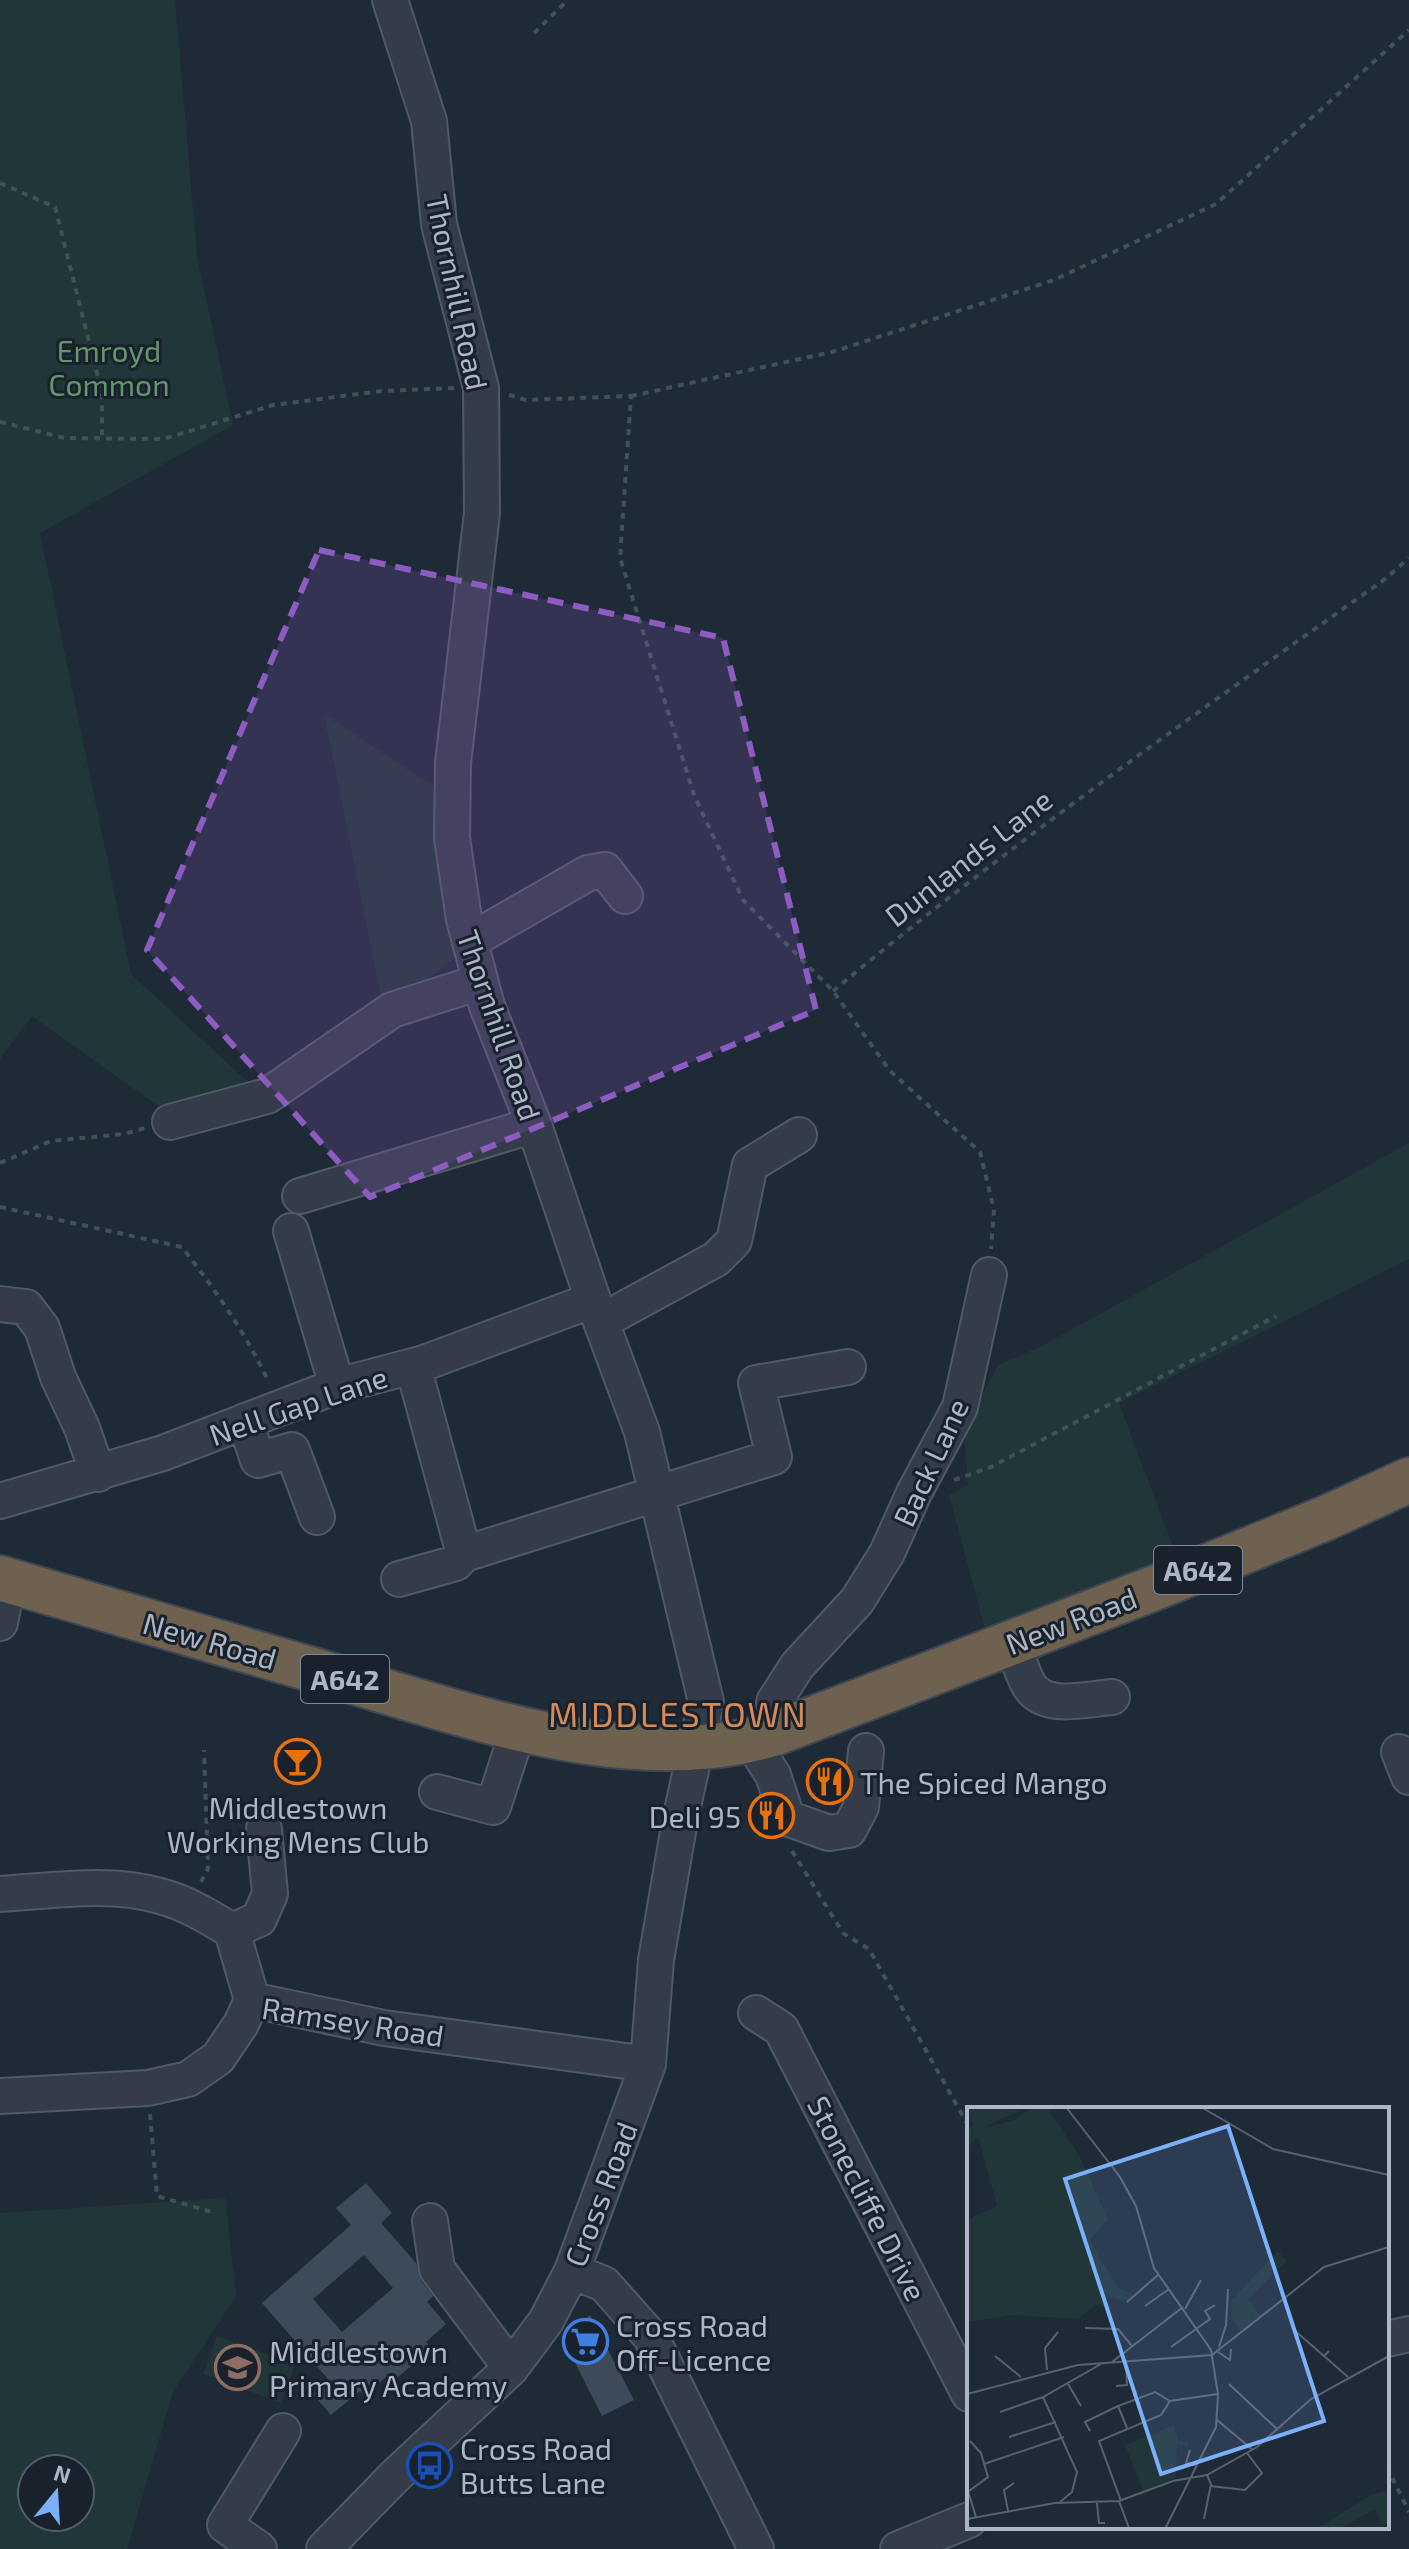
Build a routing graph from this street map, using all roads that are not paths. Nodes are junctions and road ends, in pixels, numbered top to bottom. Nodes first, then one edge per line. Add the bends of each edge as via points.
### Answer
1 (390, 0) edge
2 (625, 896) dead end
3 (470, 941) junction
4 (480, 982) junction
5 (170, 1122) road end
6 (534, 1125) junction
7 (799, 1135) dead end
8 (300, 1196) dead end
9 (291, 1231) dead end
10 (989, 1275) road end
11 (0, 1304) edge
12 (597, 1310) junction
13 (413, 1366) junction
14 (848, 1367) dead end
15 (337, 1386) junction
16 (245, 1421) junction
17 (98, 1474) junction
18 (1409, 1480) edge
19 (658, 1494) junction
20 (0, 1501) edge
21 (317, 1517) dead end
22 (464, 1554) junction
23 (4, 1579) edge
24 (399, 1579) dead end
25 (0, 1623) edge
26 (1013, 1643) junction
27 (1112, 1697) dead end
28 (519, 1727) junction
29 (762, 1737) junction
30 (697, 1749) junction
31 (866, 1751) dead end
32 (437, 1792) dead end
33 (264, 1829) dead end
34 (0, 1894) edge
35 (232, 1931) junction
36 (252, 2000) junction
37 (756, 2013) dead end
38 (648, 2064) junction
39 (0, 2096) edge
40 (430, 2221) dead end
41 (572, 2271) junction
42 (1409, 2334) edge
43 (1389, 2339) edge
44 (511, 2368) junction
45 (967, 2390) edge
46 (283, 2431) dead end
47 (967, 2521) edge
48 (259, 2549) edge
49 (324, 2549) edge
50 (756, 2549) edge
51 (898, 2549) edge

1 - 3 street, Thornhill Road via 429,121 439,224 481,388 482,513 453,763 452,838
2 - 3 street via 605,870 588,873
3 - 4 street, Thornhill Road
4 - 5 street via 392,1010 267,1096
4 - 6 street, Thornhill Road
6 - 8 street
6 - 12 street, Thornhill Road
7 - 12 street, Nell Gap Lane via 750,1165 734,1241 716,1259
9 - 15 street
10 - 29 street, Back Lane via 960,1407 887,1553 857,1601 797,1666 774,1702
11 - 17 street via 26,1307 42,1328
12 - 13 street, Nell Gap Lane
12 - 19 street, Thornhill Road via 642,1432
13 - 15 street, Nell Gap Lane
13 - 22 street
14 - 19 street via 756,1383 774,1457
15 - 16 street, Nell Gap Lane
16 - 17 street, Nell Gap Lane
16 - 21 street via 258,1460 292,1450
17 - 20 street, Nell Gap Lane
18 - 26 highway, New Road / A642
19 - 22 street
19 - 30 street, Thornhill Road via 706,1702
22 - 24 street via 456,1563
23 - 25 street
23 - 28 highway, New Road / A642
26 - 27 street via 1030,1688 1041,1697
26 - 29 highway, New Road / A642
28 - 30 highway, New Road / A642 via 592,1743
28 - 32 street via 493,1807
29 - 30 highway, New Road / A642
29 - 31 street via 787,1818 829,1833 849,1830 861,1807
30 - 38 street, Cross Road via 656,1960
33 - 35 street via 270,1894 259,1919
34 - 35 street via 107,1888 158,1895 190,1906
35 - 36 street
36 - 38 street, Ramsey Road via 384,2028
36 - 39 street, Ramsey Road via 218,2058 188,2079 148,2088
37 - 45 street, Stonecliffe Drive via 781,2029
38 - 41 street, Cross Road
40 - 44 street via 437,2269
41 - 44 street, Cross Road via 546,2321
41 - 50 street via 604,2284 651,2337
42 - 43 street
44 - 49 street, Cross Road
46 - 48 street via 225,2525
47 - 51 street

